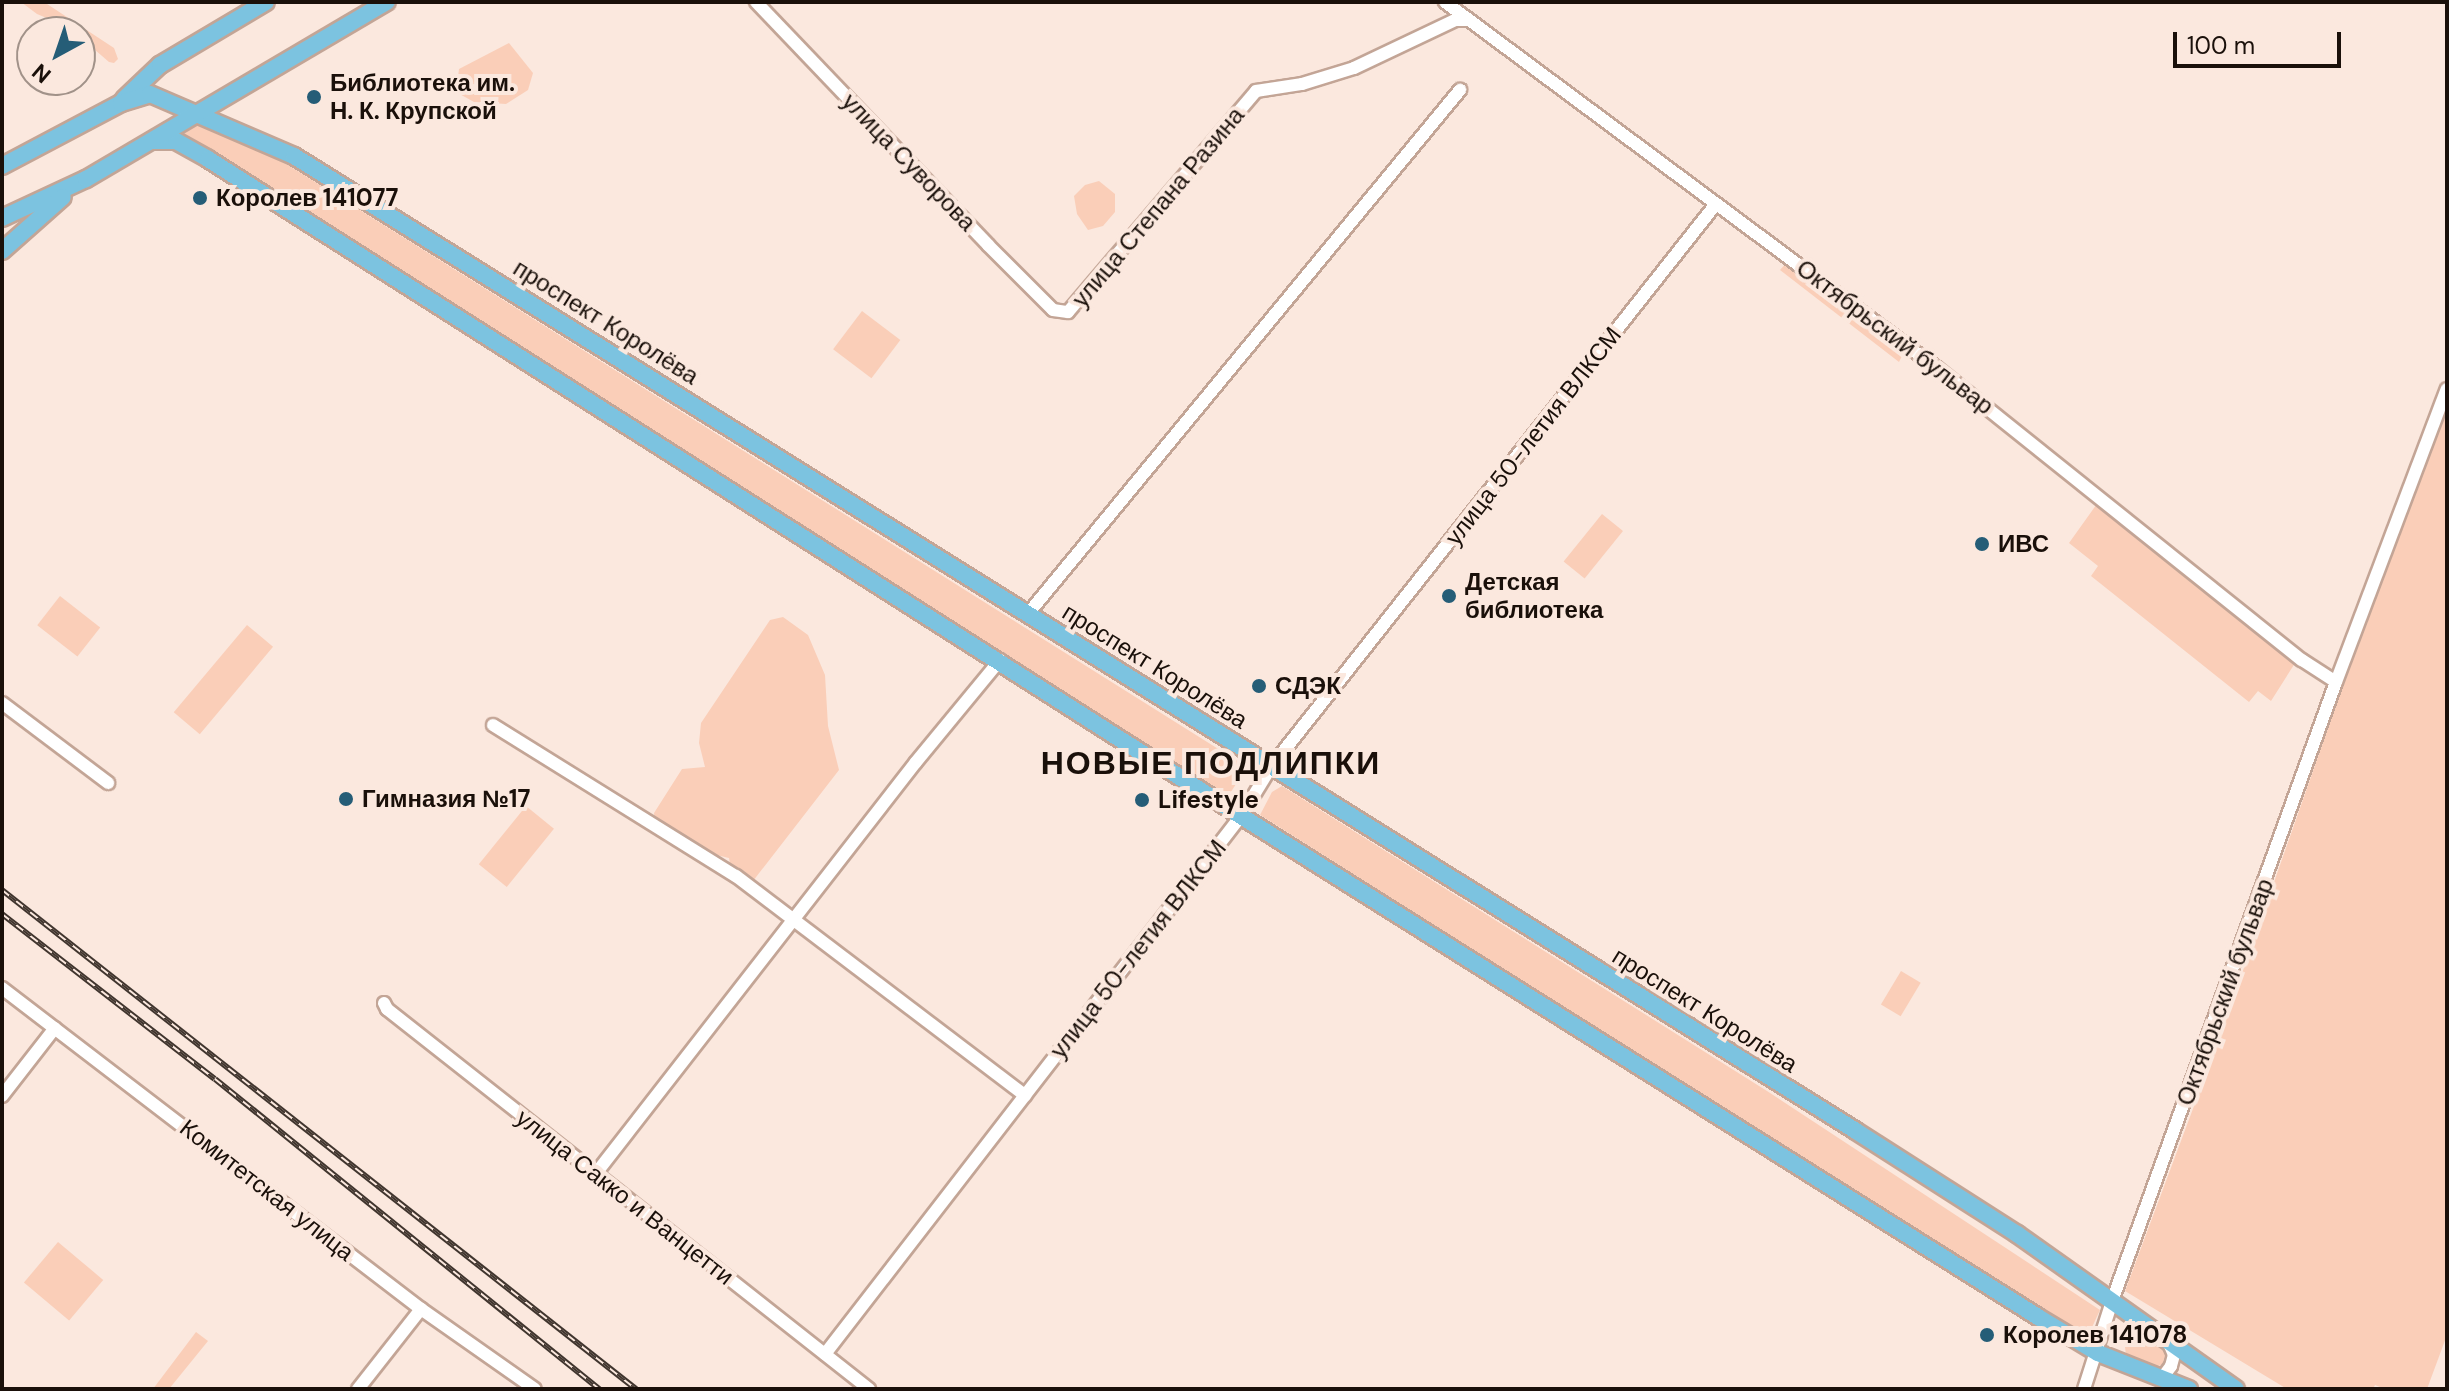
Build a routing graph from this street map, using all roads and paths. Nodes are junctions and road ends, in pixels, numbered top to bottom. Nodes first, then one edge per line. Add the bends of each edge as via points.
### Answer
1 (266, 2) edge
2 (387, 2) edge
3 (756, 2) edge
4 (1445, 2) edge
5 (1468, 20) junction
6 (1460, 90) dead end
7 (121, 103) junction
8 (196, 112) junction
9 (152, 141) junction
10 (2, 166) edge
11 (86, 179) junction
12 (1716, 204) junction
13 (5, 216) edge
14 (2, 251) edge
15 (1068, 312) joint
16 (2447, 389) edge
17 (1027, 615) junction
18 (1000, 660) junction
19 (2336, 682) junction
20 (2, 703) edge
21 (493, 725) dead end
22 (1271, 767) junction
23 (108, 783) dead end
24 (1241, 816) junction
25 (794, 919) junction
26 (2, 988) edge
27 (384, 1003) dead end
28 (55, 1028) junction
29 (1025, 1095) junction
30 (2, 1096) edge
31 (597, 1172) junction
32 (2112, 1301) junction
33 (421, 1309) junction
34 (2167, 1340) junction
35 (2098, 1353) junction
36 (825, 1354) junction
37 (2162, 1378) junction
38 (358, 1389) edge
39 (535, 1389) edge
40 (869, 1389) edge
41 (2084, 1389) edge
42 (2189, 1389) edge
43 (2236, 1389) edge

1 - 7 main road via 160,65
2 - 8 main road
3 - 15 street, улица Суворова via 1053,310
4 - 5 street, Октябрьский бульвар
5 - 12 street, Октябрьский бульвар
5 - 15 street, улица Степана Разина via 1455,20 1354,68 1256,91
6 - 17 street
7 - 8 main road, проспект Королёва via 150,94
7 - 10 main road
8 - 9 main road
8 - 17 main road, проспект Королёва via 299,159
9 - 11 main road
9 - 18 main road via 176,141 208,159
11 - 13 main road
11 - 14 main road
12 - 19 street, Октябрьский бульвар via 1999,414
12 - 22 street, улица 50-летия ВЛКСМ
16 - 19 street, Октябрьский бульвар
17 - 22 main road, проспект Королёва
18 - 24 main road
18 - 25 street
19 - 32 street, Октябрьский бульвар
20 - 23 street
21 - 25 street via 736,876
22 - 24 street, улица 50-летия ВЛКСМ
22 - 32 main road, проспект Королёва via 1881,1147
24 - 29 street, улица 50-летия ВЛКСМ
24 - 35 main road
25 - 29 street
25 - 31 street
26 - 28 street, Комитетская улица
27 - 31 street, улица Сакко и Ванцетти
28 - 30 street
28 - 33 street, Комитетская улица
29 - 36 street, улица 50-летия ВЛКСМ
31 - 36 street, улица Сакко и Ванцетти
32 - 34 main road, проспект Королёва
32 - 35 street, Октябрьский бульвар
33 - 38 street
33 - 39 street, Комитетская улица
34 - 37 street via 2174,1355
34 - 43 main road, проспект Королёва
35 - 37 main road
35 - 41 street, Октябрьский бульвар
36 - 40 street, улица Сакко и Ванцетти
37 - 42 main road

